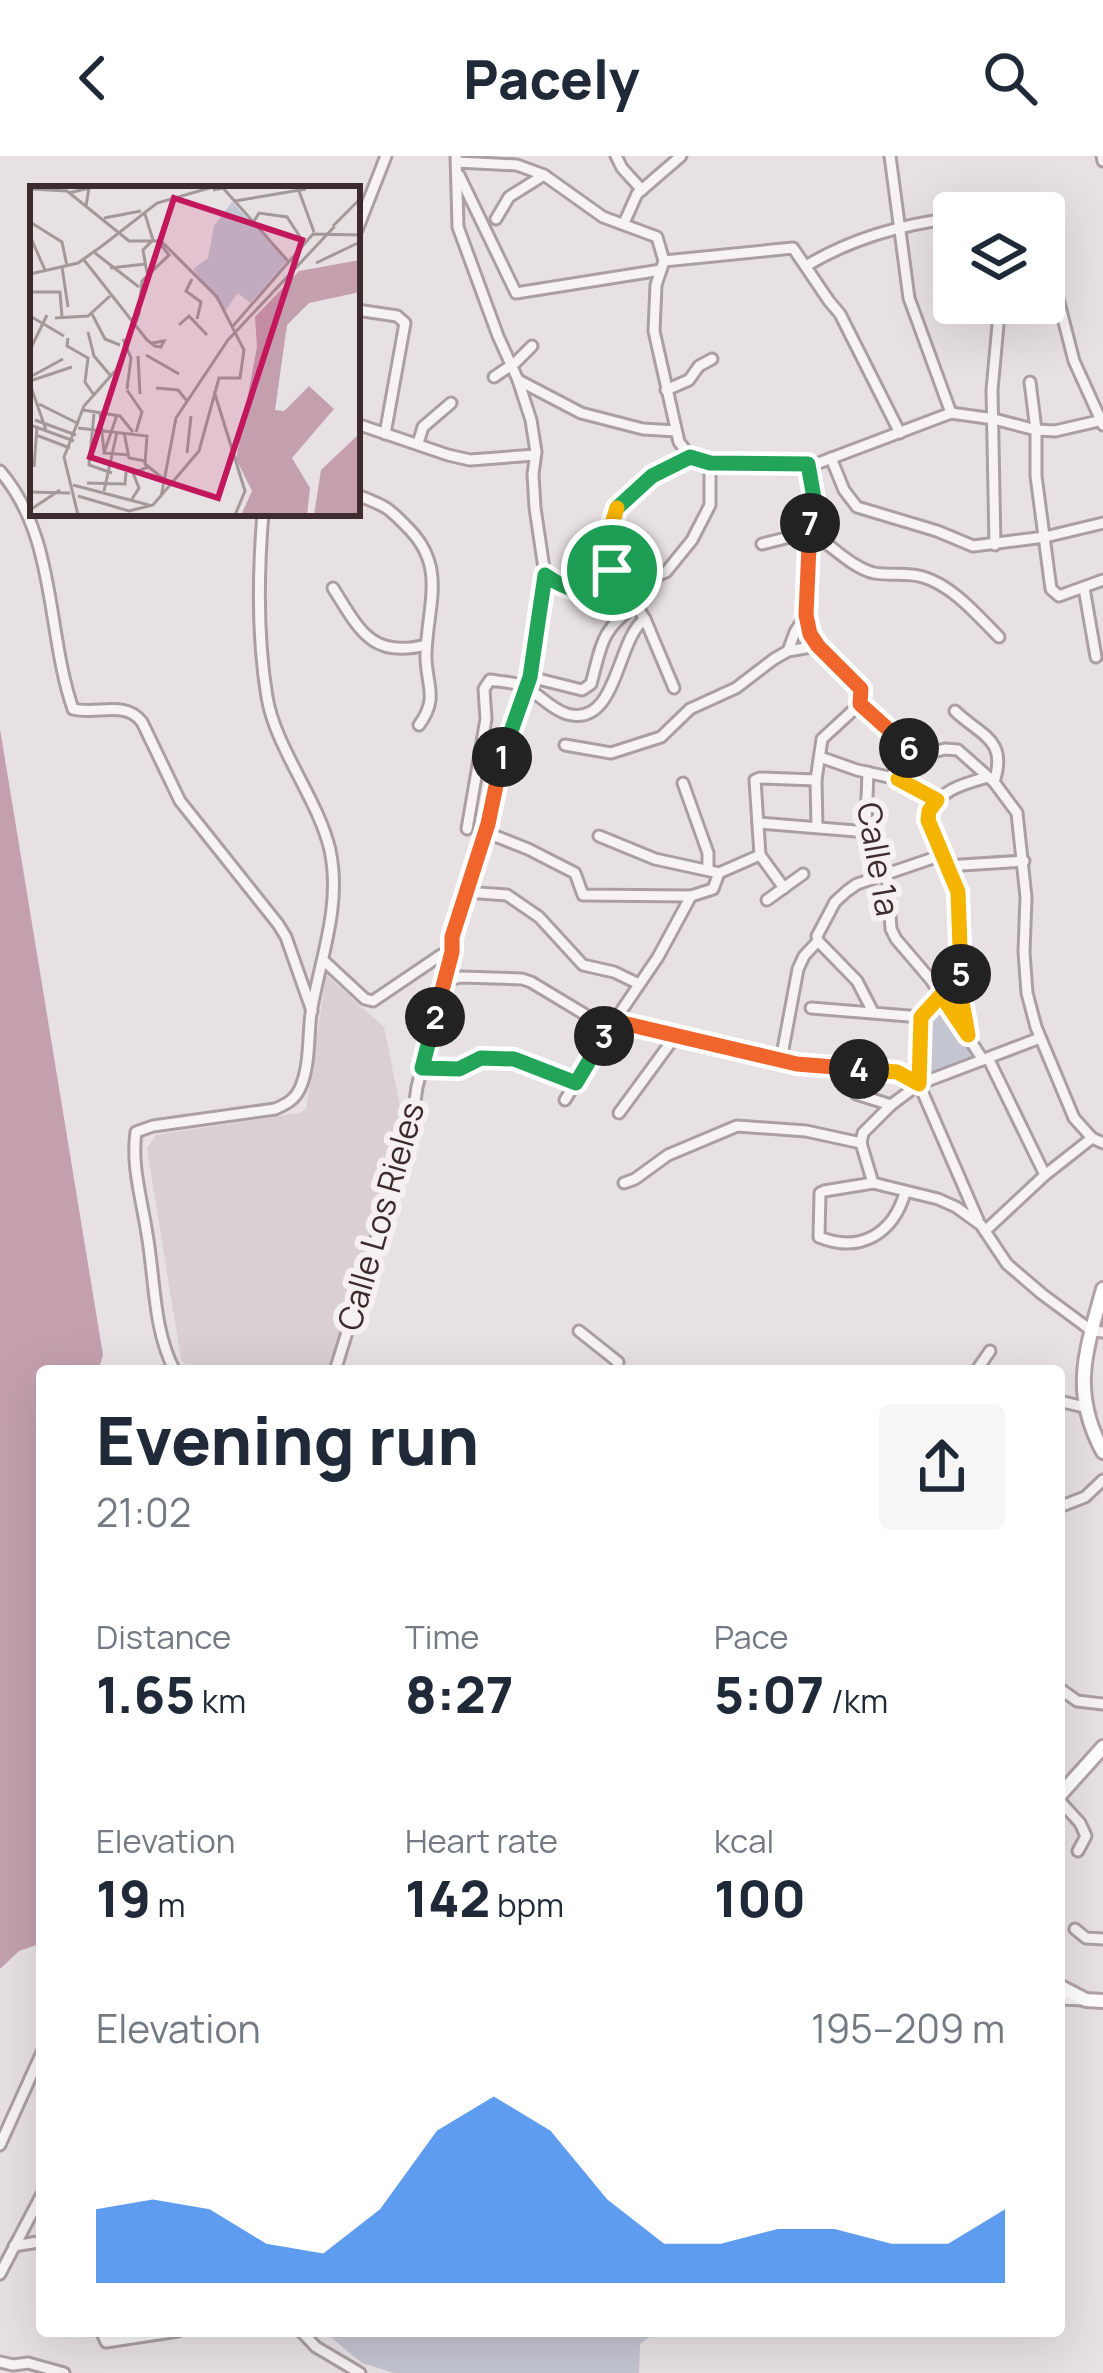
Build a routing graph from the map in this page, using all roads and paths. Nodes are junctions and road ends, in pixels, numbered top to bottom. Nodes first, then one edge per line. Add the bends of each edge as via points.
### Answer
1 (386, 156) edge
2 (616, 156) edge
3 (681, 156) edge
4 (890, 156) edge
5 (456, 163) edge
6 (544, 175) junction
7 (642, 190) junction
8 (496, 218) dead end
9 (360, 222) edge
10 (933, 223) edge
11 (624, 224) junction
12 (899, 229) junction
13 (662, 266) junction
14 (806, 266) junction
15 (360, 310) edge
16 (997, 324) edge
17 (1065, 324) edge
18 (532, 346) dead end
19 (712, 359) dead end
20 (512, 364) junction
21 (494, 377) dead end
22 (518, 380) junction
23 (1030, 382) dead end
24 (666, 390) junction
25 (451, 403) dead end
26 (951, 413) junction
27 (994, 419) junction
28 (1103, 422) edge
29 (360, 426) edge
30 (676, 430) junction
31 (1036, 430) junction
32 (901, 433) junction
33 (385, 434) junction
34 (418, 443) junction
35 (535, 455) junction
36 (515, 457) junction
37 (690, 457) junction
38 (831, 458) junction
39 (710, 463) junction
40 (808, 464) junction
41 (0, 471) edge
42 (533, 482) junction
43 (360, 496) edge
44 (263, 516) edge
45 (1103, 523) edge
46 (808, 537) junction
47 (1045, 537) junction
48 (762, 544) dead end
49 (994, 545) junction
50 (612, 570) junction
51 (545, 575) junction
52 (1103, 580) edge
53 (333, 588) dead end
54 (1084, 588) junction
55 (806, 615) junction
56 (645, 619) junction
57 (998, 637) dead end
58 (426, 645) junction
59 (818, 646) junction
60 (788, 651) junction
61 (1096, 657) dead end
62 (528, 682) junction
63 (674, 688) dead end
64 (860, 704) junction
65 (955, 711) dead end
66 (419, 724) dead end
67 (565, 745) dead end
68 (919, 756) junction
69 (820, 757) junction
70 (868, 772) junction
71 (898, 779) junction
72 (991, 779) junction
73 (817, 780) junction
74 (682, 783) dead end
75 (937, 800) junction
76 (758, 824) junction
77 (817, 827) junction
78 (467, 829) dead end
79 (485, 832) junction
80 (868, 832) junction
81 (599, 836) dead end
82 (760, 855) junction
83 (944, 861) junction
84 (1024, 861) junction
85 (714, 871) junction
86 (803, 874) dead end
87 (887, 874) junction
88 (784, 888) junction
89 (465, 892) junction
90 (692, 896) junction
91 (767, 900) dead end
92 (818, 941) junction
93 (452, 952) junction
94 (323, 960) junction
95 (445, 981) junction
96 (639, 984) junction
97 (941, 995) junction
98 (812, 1008) dead end
99 (312, 1011) junction
100 (873, 1012) junction
101 (921, 1017) junction
102 (611, 1025) junction
103 (677, 1034) junction
104 (968, 1035) junction
105 (1040, 1038) junction
106 (985, 1059) junction
107 (782, 1060) junction
108 (422, 1068) junction
109 (576, 1083) junction
110 (919, 1084) junction
111 (856, 1094) dead end
112 (565, 1100) dead end
113 (891, 1105) junction
114 (620, 1113) dead end
115 (1097, 1140) edge
116 (861, 1143) junction
117 (1045, 1175) junction
118 (624, 1183) dead end
119 (873, 1183) junction
120 (905, 1192) junction
121 (983, 1228) junction
122 (1103, 1288) edge
123 (579, 1330) dead end
124 (1097, 1332) edge
125 (990, 1351) dead end
126 (172, 1365) edge
127 (337, 1365) edge
128 (618, 1365) edge
129 (980, 1365) edge
130 (1065, 1403) edge
131 (1084, 1408) junction
132 (1103, 1452) edge
133 (1103, 1480) edge
134 (1065, 1505) edge
135 (1065, 1692) edge
136 (1103, 1704) edge
137 (1103, 1747) edge
138 (1065, 1791) edge
139 (1065, 1805) edge
140 (1078, 1851) dead end
141 (1075, 1929) dead end
142 (1103, 1939) edge
143 (1065, 1989) edge
144 (1065, 1999) edge
145 (1086, 2000) junction
146 (1103, 2001) edge
147 (36, 2065) edge
148 (0, 2145) edge
149 (36, 2205) edge
150 (36, 2242) edge
151 (14, 2246) junction
152 (0, 2274) edge
153 (104, 2337) edge
154 (139, 2337) edge
155 (306, 2337) edge
156 (0, 2362) edge
157 (64, 2373) edge
158 (360, 2373) edge

1 - 9 street
2 - 7 street
3 - 7 street
4 - 12 street
5 - 6 street via 517,165
5 - 13 street via 516,293
5 - 20 street, Calle Los Rieles via 458,227
6 - 8 street via 509,197
6 - 11 street
7 - 11 street
10 - 12 street
11 - 13 street via 657,237
12 - 14 street
12 - 26 street via 909,298
13 - 14 street via 791,248
13 - 24 street via 655,331
14 - 32 street
15 - 33 street via 405,323
16 - 27 street
17 - 28 street
18 - 20 street
19 - 24 street
20 - 21 street
20 - 22 street, Calle Los Rieles
22 - 30 street via 581,413
22 - 35 street, Calle Los Rieles
23 - 31 street
24 - 30 street
25 - 34 street via 423,427
26 - 27 street
26 - 32 street
27 - 31 street
27 - 49 street
28 - 31 street
29 - 33 street
30 - 37 street
31 - 47 street
32 - 38 street
33 - 34 street
34 - 36 street via 470,460
35 - 36 street
35 - 42 street, Calle Los Rieles
36 - 42 street
37 - 39 street
37 - 50 street via 652,476 616,510
38 - 40 street
38 - 49 street via 857,506 967,544
39 - 40 street
39 - 50 street via 710,505 665,572 650,579
40 - 46 street
41 - 99 street via 35,530 73,709 123,709 142,722 180,801 286,937
42 - 51 street, Calle Los Rieles
43 - 58 street via 386,505 425,546 432,568
44 - 94 street via 267,697 330,849 334,899
45 - 47 street
46 - 48 street
46 - 55 street
46 - 57 street via 874,572 928,578
47 - 49 street
47 - 54 street via 1054,594
50 - 51 street via 593,590 578,592
51 - 62 street, Calle Los Rieles
52 - 54 street
53 - 58 street via 368,639 403,651
54 - 61 street
55 - 59 street
55 - 60 street
56 - 62 street via 636,605 604,634 587,689
56 - 62 street via 598,707 566,714
56 - 63 street
58 - 66 street via 432,687
59 - 60 street
59 - 64 street via 861,689
60 - 67 street via 690,709 661,737 610,754
62 - 78 street via 490,680 484,689
62 - 79 street, Calle Los Rieles
64 - 68 street
64 - 69 street via 822,739
65 - 72 street via 998,752
68 - 71 street
68 - 72 street via 958,750
69 - 70 street
69 - 73 street
70 - 71 street
70 - 80 street, Calle 1a
71 - 75 street
72 - 75 street
72 - 84 street via 1017,813
73 - 76 street via 755,780
73 - 77 street
74 - 85 street
75 - 83 street via 928,820
76 - 77 street
76 - 82 street
77 - 80 street
79 - 89 street, Calle Los Rieles
79 - 90 street via 575,873 583,896
80 - 87 street, Calle 1a
81 - 85 street
82 - 85 street
82 - 88 street
83 - 84 street
83 - 87 street
83 - 104 street via 959,901
84 - 105 street via 1024,952
85 - 90 street via 713,890
86 - 88 street
87 - 92 street via 847,890
87 - 97 street, Calle 1a via 891,929
88 - 91 street
89 - 93 street, Calle Los Rieles
89 - 96 street via 508,896 584,965
90 - 96 street
92 - 100 street via 857,981
92 - 107 street via 798,969
93 - 94 street via 374,1001
93 - 95 street, Calle Los Rieles
94 - 99 street
95 - 102 street via 514,976
95 - 108 street, Calle Los Rieles
96 - 102 street
97 - 101 street
97 - 104 street, Calle 1a
98 - 100 street
99 - 126 street via 304,1076 288,1104 136,1132 134,1162
100 - 101 street
101 - 110 street
102 - 103 street
102 - 109 street
103 - 107 street
103 - 114 street
104 - 106 street, Calle 1a
105 - 106 street
105 - 115 street via 1074,1118
106 - 110 street
106 - 117 street, Calle 1a
107 - 110 street via 897,1072
108 - 109 street via 514,1059
108 - 127 street, Calle Los Rieles
109 - 112 street
110 - 113 street
110 - 121 street
111 - 113 street
113 - 116 street
115 - 117 street
116 - 118 street via 737,1126
116 - 119 street
117 - 121 street
119 - 120 street
119 - 120 street via 820,1193 819,1238 855,1243 884,1229
120 - 121 street via 938,1198
121 - 124 street via 1007,1264
122 - 124 main road
123 - 128 street
124 - 131 main road
125 - 129 street
130 - 131 street
131 - 132 main road
133 - 134 street
135 - 136 street
137 - 138 main road
139 - 140 street via 1086,1836
141 - 142 street
143 - 145 main road
144 - 145 street
145 - 146 main road
147 - 148 street
149 - 151 street
150 - 151 street
151 - 152 street
153 - 154 street
155 - 158 street
156 - 157 street

